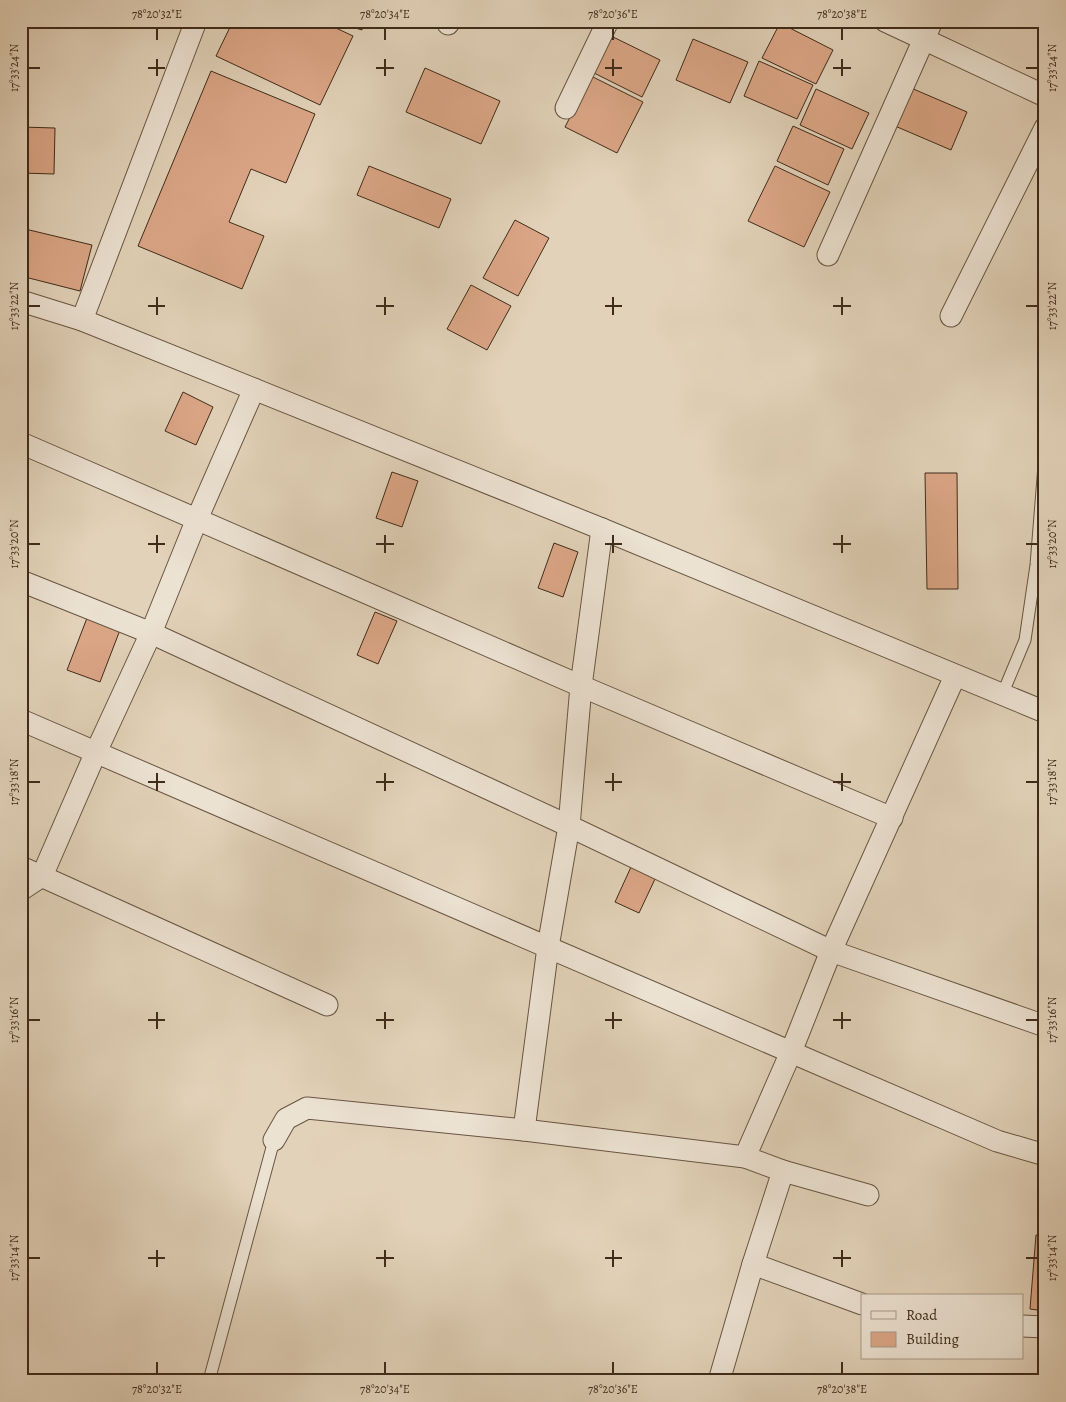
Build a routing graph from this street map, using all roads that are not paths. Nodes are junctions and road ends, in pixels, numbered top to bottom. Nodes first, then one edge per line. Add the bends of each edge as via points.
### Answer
1 (196, 21) edge
2 (608, 21) edge
3 (885, 21) edge
4 (928, 30) edge
5 (1045, 96) edge
6 (566, 108) dead end
7 (1045, 128) edge
8 (828, 255) dead end
9 (21, 301) edge
10 (950, 316) dead end
11 (82, 320) junction
12 (254, 390) junction
13 (21, 443) edge
14 (1045, 453) edge
15 (197, 519) junction
16 (602, 529) junction
17 (21, 581) edge
18 (151, 633) junction
19 (955, 676) junction
20 (581, 686) junction
21 (1002, 695) junction
22 (1045, 712) edge
23 (21, 720) edge
24 (96, 752) junction
25 (892, 818) junction
26 (569, 826) junction
27 (21, 867) edge
28 (42, 876) junction
29 (21, 890) edge
30 (548, 947) junction
31 (831, 952) junction
32 (327, 1006) dead end
33 (1045, 1026) edge
34 (791, 1052) junction
35 (524, 1130) junction
36 (274, 1140) joint
37 (1045, 1155) edge
38 (745, 1157) junction
39 (783, 1171) junction
40 (868, 1194) dead end
41 (753, 1264) junction
42 (861, 1304) edge
43 (1024, 1326) edge
44 (1045, 1327) edge
45 (206, 1381) edge
46 (719, 1381) edge

1 - 11 street
2 - 6 street
3 - 4 street
4 - 5 street
4 - 8 street
7 - 10 street
9 - 11 street
11 - 12 street
12 - 15 street
12 - 16 street
13 - 15 street
14 - 21 lane via 1036,565 1025,640
15 - 18 street
15 - 20 street
16 - 19 street
16 - 20 street
17 - 18 street
18 - 24 street
18 - 26 street
19 - 21 street
19 - 25 street
20 - 25 street
20 - 26 street
21 - 22 street
23 - 24 street
24 - 28 street
24 - 30 street
25 - 31 street
26 - 30 street
26 - 31 street
27 - 28 street
28 - 29 street
28 - 32 street
30 - 34 street
30 - 35 street
31 - 33 street
31 - 34 street
34 - 37 street via 997,1141
34 - 38 street
35 - 36 street via 306,1108 286,1119
35 - 38 street
36 - 45 lane via 210,1377
38 - 39 street
39 - 40 street
39 - 41 street
41 - 42 street
41 - 46 street
43 - 44 street

